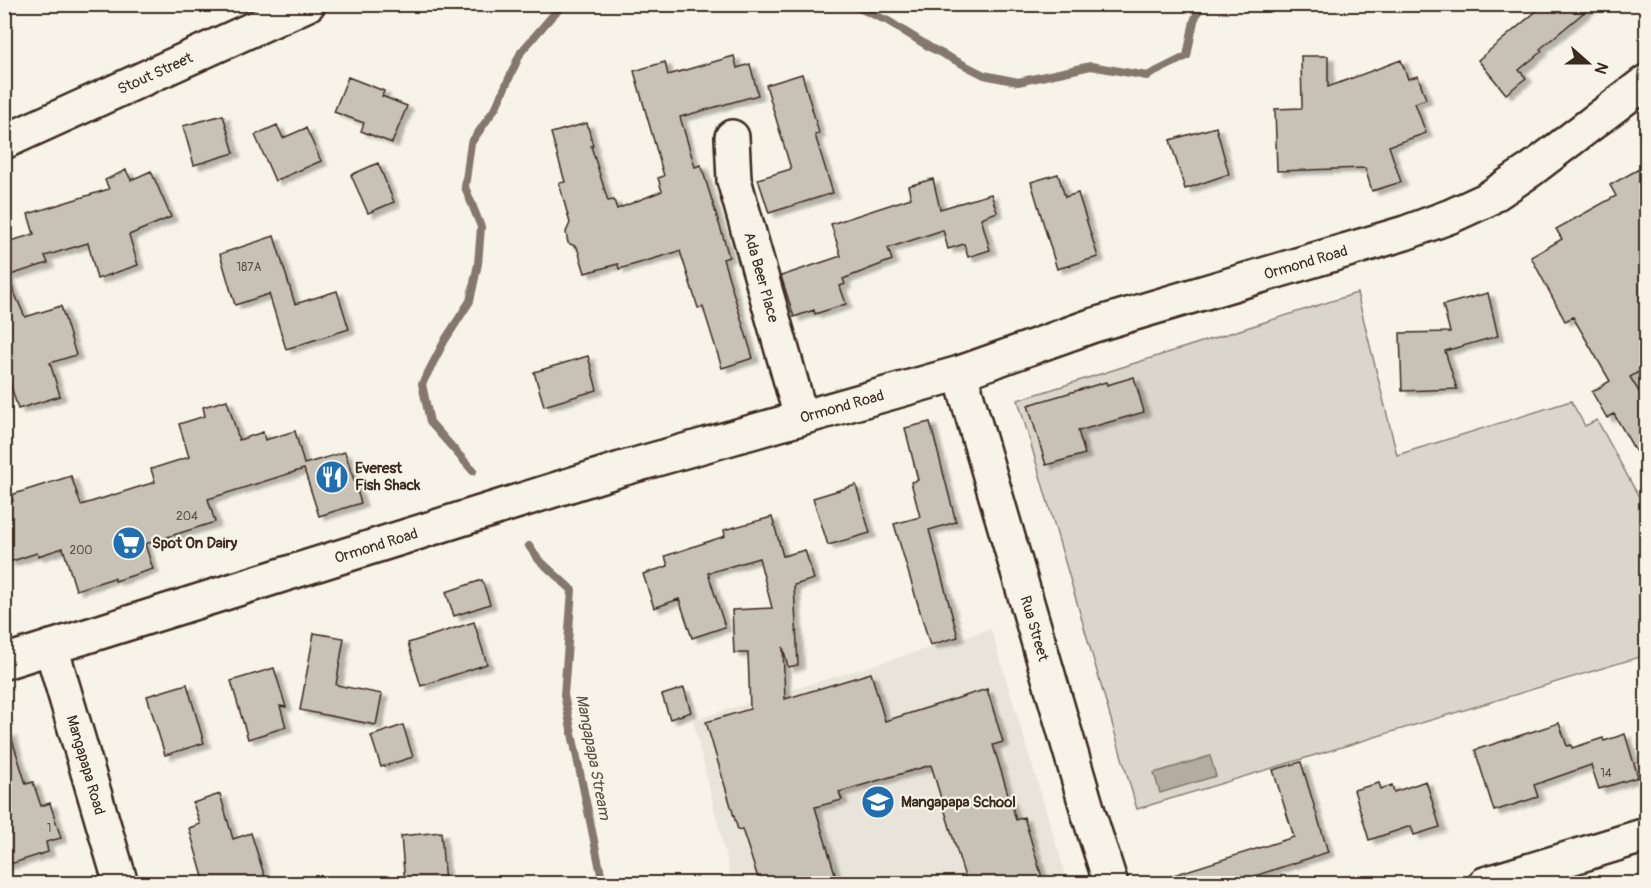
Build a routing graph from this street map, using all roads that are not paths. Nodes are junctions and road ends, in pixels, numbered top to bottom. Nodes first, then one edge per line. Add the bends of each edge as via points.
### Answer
1 (308, 4) edge
2 (1647, 82) edge
3 (732, 137) dead end
4 (4, 142) edge
5 (960, 373) junction
6 (801, 417) junction
7 (51, 646) junction
8 (4, 662) edge
9 (1647, 835) edge
10 (121, 884) edge
11 (1111, 884) edge
12 (1485, 884) edge

1 - 4 main road, Stout Street
2 - 5 main road, Ormond Road via 1523,176 1486,200 1451,216 1092,326
3 - 6 main road, Ada Beer Place via 734,180
5 - 6 main road, Ormond Road
5 - 11 main road, Rua Street
6 - 7 main road, Ormond Road
7 - 8 main road, Ormond Road
7 - 10 main road, Mangapapa Road
9 - 12 main road

